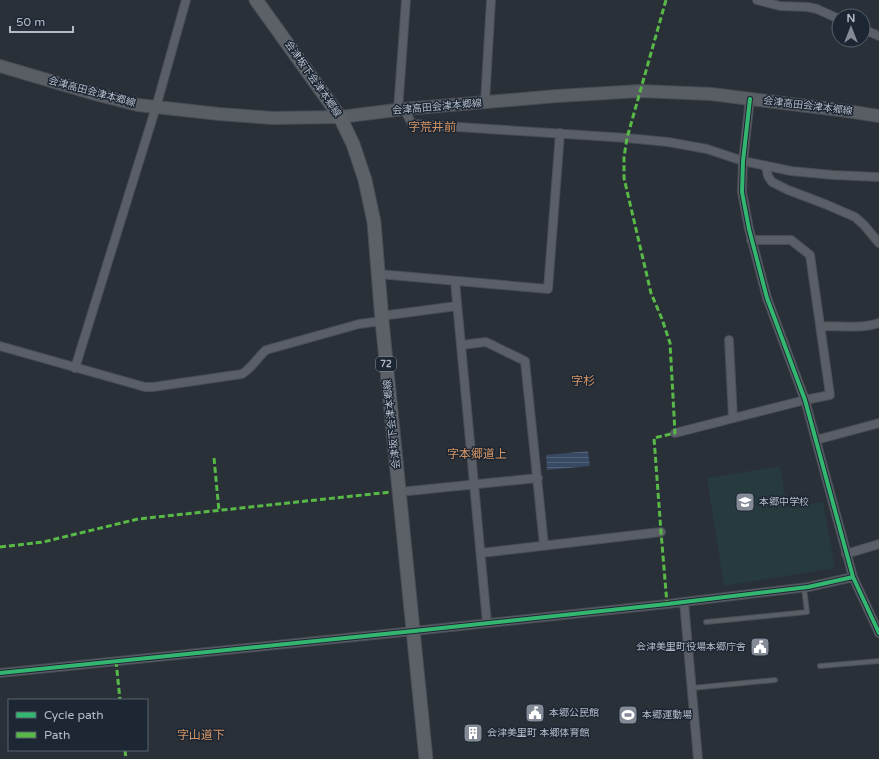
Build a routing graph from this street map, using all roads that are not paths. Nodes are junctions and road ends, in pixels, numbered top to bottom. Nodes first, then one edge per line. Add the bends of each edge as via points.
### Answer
1 (186, 0) edge
2 (256, 0) edge
3 (406, 0) edge
4 (491, 0) edge
5 (757, 0) edge
6 (831, 15) edge
7 (0, 66) edge
8 (750, 99) junction
9 (485, 102) junction
10 (156, 106) junction
11 (401, 110) junction
12 (879, 116) edge
13 (340, 117) junction
14 (560, 133) junction
15 (743, 161) junction
16 (766, 167) junction
17 (879, 177) edge
18 (751, 240) junction
19 (879, 243) edge
20 (378, 274) junction
21 (455, 281) junction
22 (457, 306) junction
23 (382, 319) junction
24 (879, 323) edge
25 (820, 326) junction
26 (729, 340) dead end
27 (461, 345) junction
28 (0, 346) edge
29 (75, 368) junction
30 (805, 400) junction
31 (733, 418) junction
32 (879, 423) edge
33 (675, 433) dead end
34 (816, 440) junction
35 (538, 478) junction
36 (474, 484) junction
37 (399, 492) junction
38 (660, 532) dead end
39 (879, 544) edge
40 (544, 545) junction
41 (481, 552) junction
42 (846, 554) junction
43 (853, 578) junction
44 (804, 588) junction
45 (684, 602) junction
46 (706, 622) dead end
47 (488, 623) junction
48 (414, 631) junction
49 (879, 633) edge
50 (879, 661) edge
51 (820, 666) dead end
52 (0, 672) edge
53 (775, 680) dead end
54 (691, 688) junction
55 (426, 759) edge
56 (698, 759) edge

1 - 10 street
2 - 13 main road, 会津坂下会津本郷線 / 72
3 - 11 street
4 - 9 street
5 - 6 street via 780,6 808,7
7 - 10 main road, 会津高田会津本郷線 via 118,101
8 - 9 main road, 会津高田会津本郷線 via 711,94 640,91
8 - 12 main road, 会津高田会津本郷線
8 - 15 street
9 - 11 main road, 会津高田会津本郷線
10 - 13 main road, 会津高田会津本郷線 via 264,117
10 - 29 street
11 - 13 main road, 会津高田会津本郷線
11 - 14 street via 412,124
13 - 20 main road, 会津坂下会津本郷線 / 72 via 353,144 365,180 374,222
14 - 15 street via 668,142
14 - 21 street via 548,289
15 - 16 street
15 - 18 street via 742,192
16 - 17 street via 814,174
16 - 19 street via 772,182 855,217
18 - 25 street via 791,240 810,255
18 - 30 street via 767,298
20 - 21 street
20 - 23 main road, 会津坂下会津本郷線 / 72
21 - 22 street
22 - 23 street
22 - 27 street
23 - 29 street via 266,350 248,371 234,376 145,387
23 - 37 main road, 会津坂下会津本郷線 / 72
24 - 25 street
25 - 30 street via 830,395
26 - 31 street
27 - 35 street via 486,342 526,361
27 - 36 street
28 - 29 street
30 - 31 street
30 - 34 street
31 - 33 street
32 - 34 street
34 - 42 street
35 - 36 street
35 - 40 street
36 - 37 street
36 - 41 street
37 - 48 main road, 会津坂下会津本郷線 / 72
38 - 40 street
39 - 42 street
40 - 41 street
41 - 47 street
42 - 43 street
43 - 44 street
43 - 49 street
44 - 45 street
44 - 46 lane via 807,612
45 - 47 street
45 - 54 street
47 - 48 street
48 - 52 street
48 - 55 main road, 会津坂下会津本郷線 / 72
50 - 51 lane
53 - 54 lane
54 - 56 street

